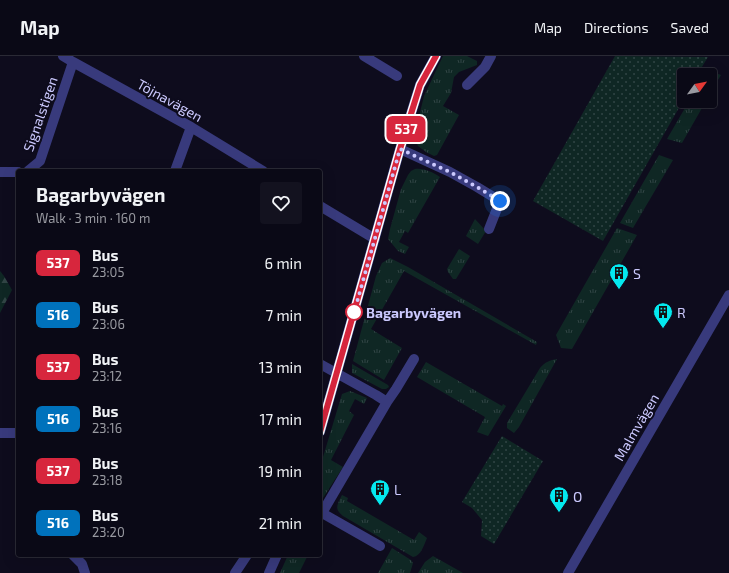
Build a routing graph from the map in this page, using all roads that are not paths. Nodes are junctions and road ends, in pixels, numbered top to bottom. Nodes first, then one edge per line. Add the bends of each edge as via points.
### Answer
1 (63, 56) edge
2 (364, 56) edge
3 (436, 56) edge
4 (491, 56) edge
5 (73, 62) junction
6 (397, 76) dead end
7 (467, 85) dead end
8 (191, 127) junction
9 (400, 149) junction
10 (30, 169) edge
11 (176, 169) edge
12 (260, 169) edge
13 (0, 172) edge
14 (16, 172) edge
15 (322, 207) edge
16 (489, 229) dead end
17 (375, 239) junction
18 (729, 295) edge
19 (414, 359) dead end
20 (322, 365) edge
21 (337, 374) junction
22 (387, 402) junction
23 (322, 425) edge
24 (16, 432) edge
25 (0, 433) edge
26 (380, 546) dead end
27 (75, 557) edge
28 (246, 557) edge
29 (276, 557) edge
30 (85, 573) edge
31 (236, 573) edge
32 (269, 573) edge
33 (568, 573) edge

1 - 5 street, Töjnavägen
2 - 6 street
3 - 9 street via 420,85
4 - 7 street via 485,67
5 - 8 street, Töjnavägen
5 - 10 street, Signalstigen via 40,161
8 - 11 street
8 - 12 street, Töjnavägen
9 - 16 street via 450,172 500,201
9 - 17 street
13 - 14 street
15 - 17 street
17 - 21 street
18 - 33 street, Malmvägen
19 - 22 street
20 - 21 street
21 - 22 street
21 - 23 street
22 - 26 street via 322,513
24 - 25 street
27 - 30 street via 82,564
28 - 31 street
29 - 32 street

